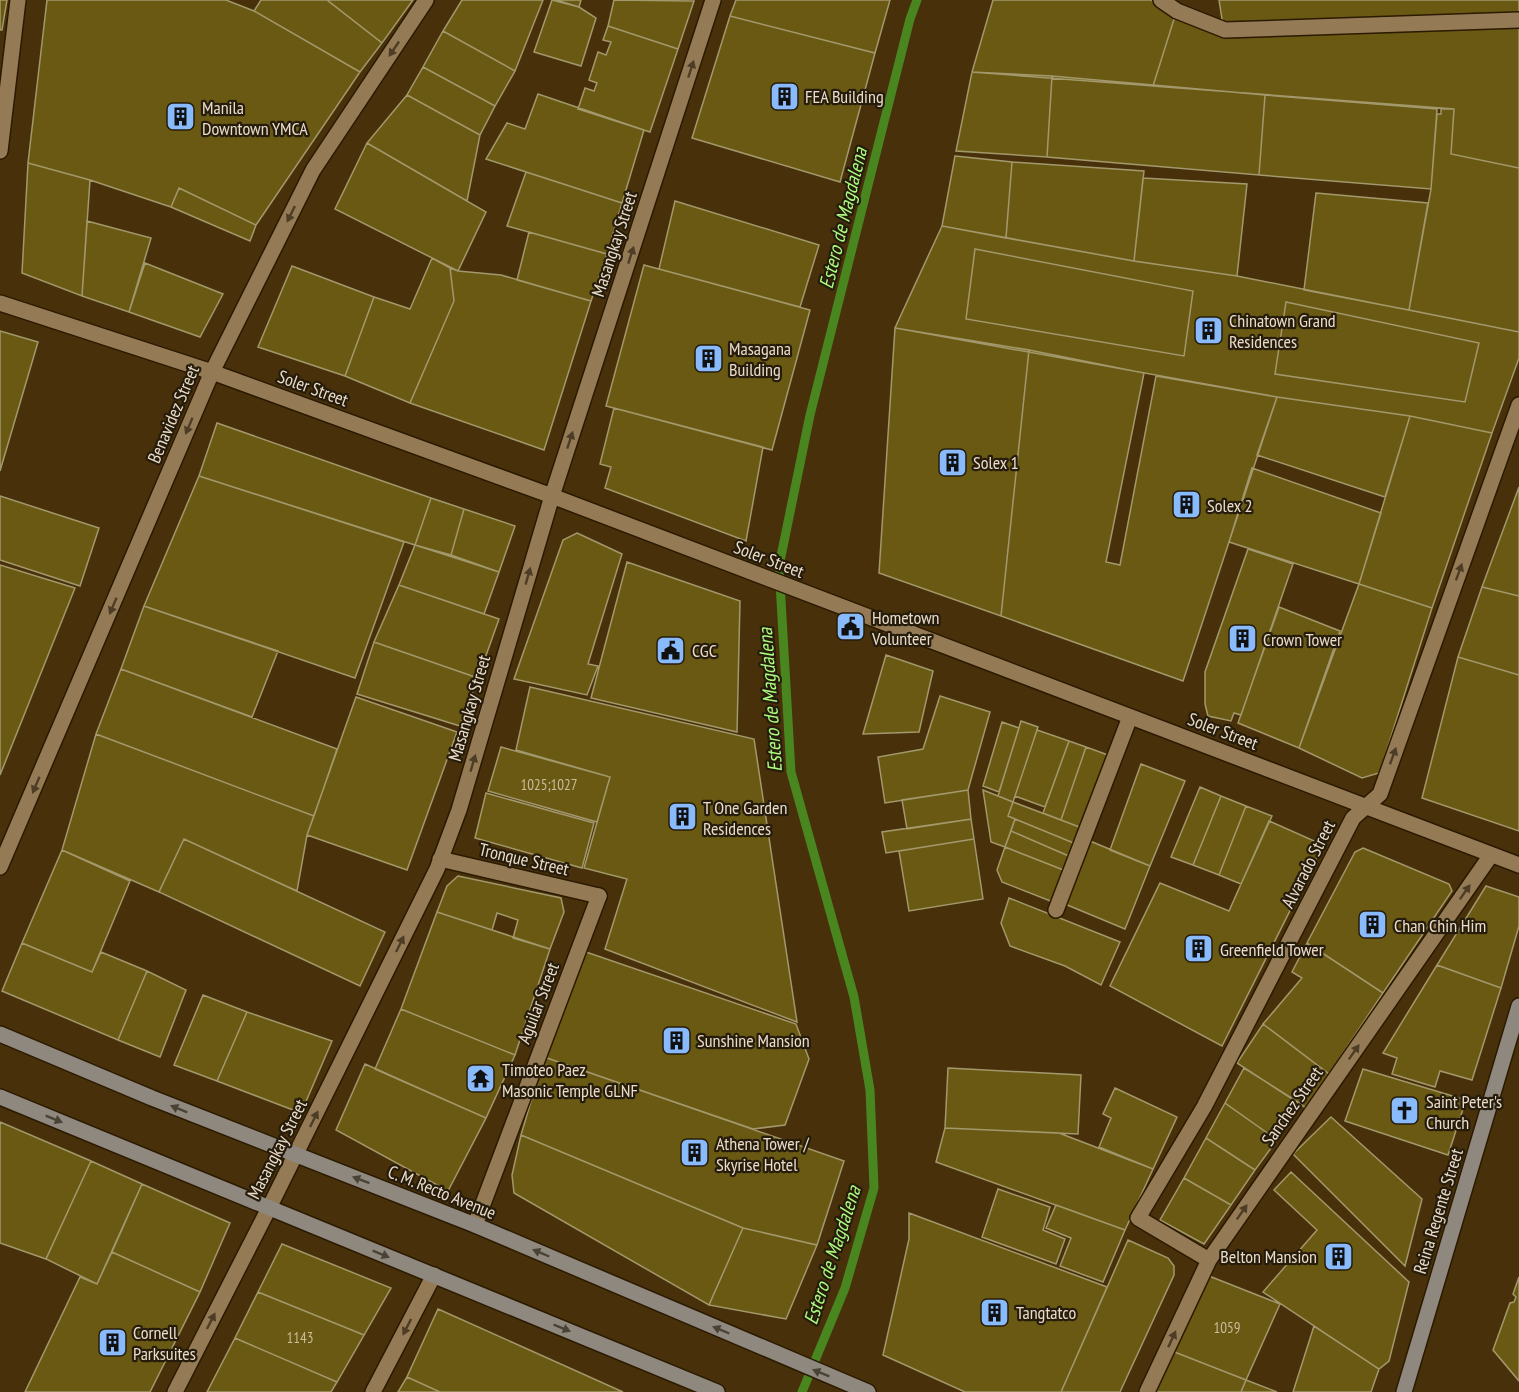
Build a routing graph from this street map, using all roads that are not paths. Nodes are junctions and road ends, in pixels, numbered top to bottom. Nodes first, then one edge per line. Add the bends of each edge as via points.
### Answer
1 (18, 0) edge
2 (426, 0) edge
3 (713, 0) edge
4 (1161, 0) edge
5 (1519, 20) edge
6 (0, 151) edge
7 (0, 303) edge
8 (212, 372) junction
9 (1519, 405) edge
10 (552, 496) junction
11 (1130, 717) junction
12 (1367, 807) junction
13 (1491, 855) junction
14 (440, 860) junction
15 (1519, 865) edge
16 (0, 867) edge
17 (599, 896) joint
18 (1056, 910) dead end
19 (1519, 1006) edge
20 (0, 1034) edge
21 (0, 1097) edge
22 (296, 1155) junction
23 (269, 1208) junction
24 (475, 1225) junction
25 (1209, 1260) junction
26 (434, 1275) junction
27 (175, 1392) edge
28 (373, 1392) edge
29 (717, 1392) edge
30 (868, 1392) edge
31 (1147, 1392) edge
32 (1404, 1392) edge

1 - 6 street
2 -> 8 street, Benavidez Street via 313,170
10 -> 3 street, Masangkay Street
4 - 5 street via 1177,11 1225,30
7 - 8 street, Soler Street
8 - 10 street, Soler Street
8 -> 16 street, Benavidez Street
12 -> 9 street, Alvarado Street via 1380,794
10 - 11 street, Soler Street
14 -> 10 street, Masangkay Street via 459,810
11 - 12 street, Soler Street
11 - 18 street
12 - 13 street, Soler Street
12 - 25 street, Alvarado Street via 1353,818 1204,1107 1138,1218
13 - 15 street, Soler Street
25 -> 13 street, Sanchez Street
14 - 17 street, Tronque Street
22 -> 14 street, Masangkay Street
17 - 24 street, Aguilar Street
19 - 32 main road, Reina Regente Street
22 -> 20 main road, C. M. Recto Avenue
21 -> 23 main road
22 - 23 street, Masangkay Street
24 -> 22 main road, C. M. Recto Avenue
23 -> 26 main road
27 -> 23 street, Masangkay Street
30 -> 24 main road, C. M. Recto Avenue
31 -> 25 street, Sanchez Street
26 -> 28 street
26 -> 29 main road

